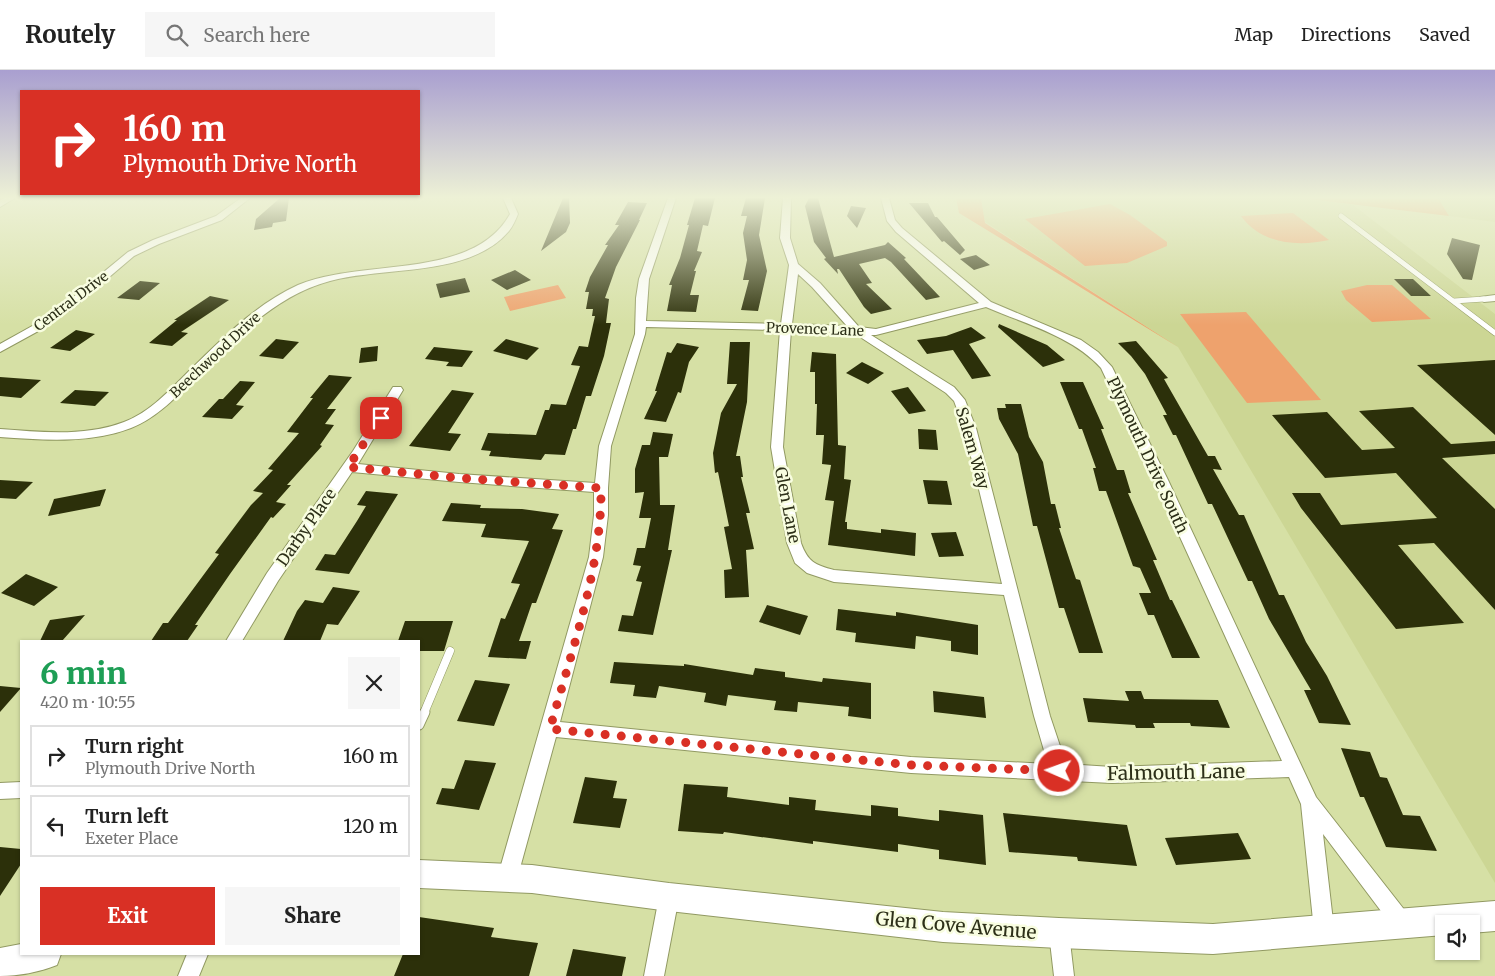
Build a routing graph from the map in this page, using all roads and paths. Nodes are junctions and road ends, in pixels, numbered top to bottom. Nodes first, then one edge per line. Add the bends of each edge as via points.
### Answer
1 (161, 240) edge
2 (493, 240) edge
3 (657, 240) edge
4 (787, 240) edge
5 (911, 240) edge
6 (1373, 240) edge
7 (794, 265) junction
8 (1495, 298) edge
9 (1484, 299) joint
10 (1454, 301) junction
11 (987, 304) junction
12 (640, 324) junction
13 (786, 328) junction
14 (856, 330) junction
15 (1495, 333) edge
16 (0, 349) edge
17 (397, 390) dead end
18 (0, 433) edge
19 (348, 467) junction
20 (601, 488) junction
21 (1011, 590) junction
22 (235, 640) edge
23 (450, 651) dead end
24 (420, 723) edge
25 (550, 729) junction
26 (1294, 769) junction
27 (1059, 771) junction
28 (20, 790) edge
29 (0, 791) edge
30 (1310, 803) junction
31 (420, 874) edge
32 (507, 879) junction
33 (669, 897) junction
34 (1495, 916) edge
35 (1403, 924) junction
36 (1324, 930) junction
37 (1060, 933) junction
38 (41, 955) edge
39 (198, 955) edge
40 (0, 963) edge
41 (188, 976) edge
42 (654, 976) edge
43 (1064, 976) edge

1 - 16 street, Central Drive via 131,254 70,305
2 - 18 street, Beechwood Drive via 443,261 320,280 303,287 256,315 165,401 128,424 81,436
3 - 12 street via 644,279
4 - 7 street
5 - 11 street, Plymouth Drive South
6 - 10 lane
7 - 13 street, Glen Lane
7 - 14 street, Salem Way via 816,284
8 - 9 street
9 - 10 lane
10 - 15 lane
11 - 14 street, Provence Lane via 876,332
11 - 26 street, Plymouth Drive South via 1077,342 1106,367
12 - 13 street, Provence Lane
12 - 20 street via 640,334 606,446
13 - 14 street, Provence Lane
13 - 21 street, Glen Lane via 777,447 794,543 800,558 812,569 834,576
14 - 21 street, Salem Way via 937,380 960,400
17 - 19 street, Darby Place
19 - 20 street
19 - 22 street, Darby Place via 276,571
20 - 25 street via 596,557
21 - 27 street, Salem Way
23 - 24 lane
25 - 27 street, Falmouth Lane via 911,765
25 - 32 street
26 - 27 street, Falmouth Lane via 1112,776
26 - 30 street, Plymouth Drive South
28 - 29 street
30 - 35 street
30 - 36 street
31 - 32 main road, Glen Cove Avenue
32 - 33 main road, Glen Cove Avenue via 532,879
33 - 37 main road, Glen Cove Avenue via 944,927
33 - 42 street
34 - 35 main road, Glen Cove Avenue
35 - 36 main road, Glen Cove Avenue
36 - 37 main road, Glen Cove Avenue via 1213,939
37 - 43 street
38 - 40 main road
39 - 41 street

